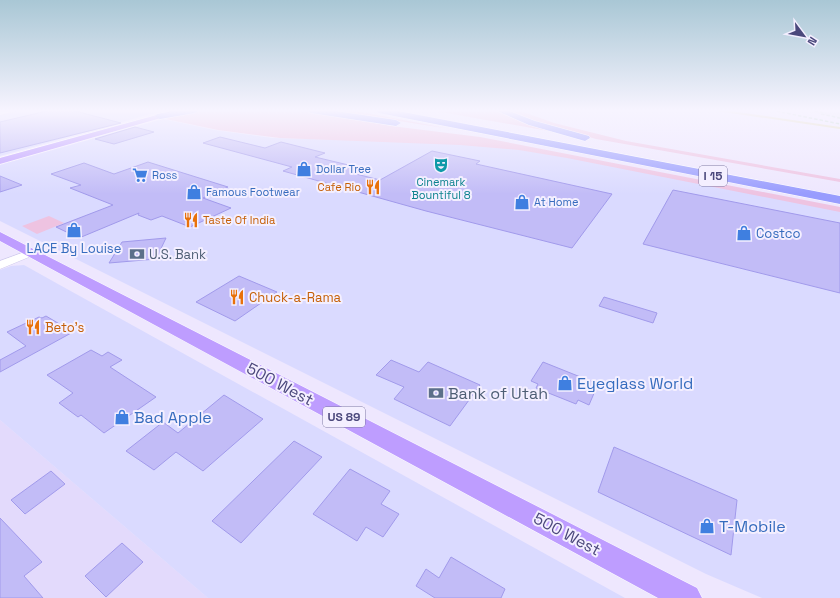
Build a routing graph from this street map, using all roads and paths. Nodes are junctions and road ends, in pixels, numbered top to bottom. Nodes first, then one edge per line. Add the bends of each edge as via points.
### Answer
1 (82, 138) edge
2 (485, 138) edge
3 (543, 138) edge
4 (564, 138) edge
5 (570, 138) edge
6 (606, 143) dead end
7 (590, 146) junction
8 (674, 158) junction
9 (0, 161) edge
10 (840, 188) edge
11 (840, 200) edge
12 (0, 236) edge
13 (30, 253) junction
14 (0, 265) edge
15 (687, 598) edge

1 - 9 main road
2 - 7 highway via 542,147
3 - 7 highway, I 15
4 - 8 highway, I 15
5 - 7 highway
6 - 8 highway
7 - 11 highway, I 15
8 - 10 highway, I 15
12 - 13 main road, 500 West / US 89
13 - 14 street
13 - 15 main road, 500 West / US 89

